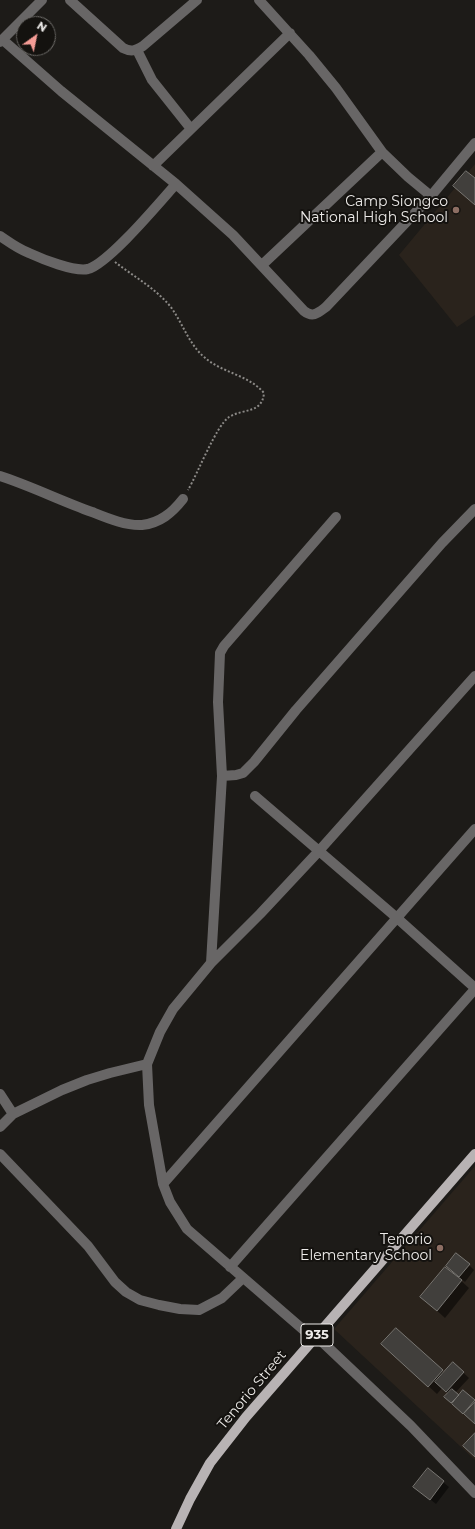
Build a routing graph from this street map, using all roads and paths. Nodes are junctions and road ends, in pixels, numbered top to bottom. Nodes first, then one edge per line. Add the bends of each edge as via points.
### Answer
1 (42, 0) edge
2 (70, 0) edge
3 (197, 0) edge
4 (259, 0) edge
5 (290, 33) junction
6 (1, 41) edge
7 (136, 50) junction
8 (191, 129) junction
9 (475, 143) edge
10 (382, 152) junction
11 (153, 166) junction
12 (176, 184) junction
13 (432, 196) junction
14 (0, 236) edge
15 (107, 257) junction
16 (262, 265) junction
17 (0, 476) edge
18 (183, 499) joint
19 (475, 509) edge
20 (336, 517) dead end
21 (475, 676) edge
22 (222, 776) junction
23 (255, 796) dead end
24 (475, 829) edge
25 (318, 852) junction
26 (397, 918) junction
27 (211, 962) junction
28 (475, 988) edge
29 (147, 1064) junction
30 (0, 1094) edge
31 (13, 1114) junction
32 (0, 1127) edge
33 (0, 1154) edge
34 (475, 1154) edge
35 (163, 1184) junction
36 (230, 1267) junction
37 (243, 1278) junction
38 (315, 1337) junction
39 (475, 1493) edge
40 (176, 1529) edge

1 - 6 street
2 - 7 street via 123,48
3 - 7 street
4 - 5 street
5 - 8 street
5 - 10 street via 336,88
6 - 11 street
7 - 8 street via 152,80
8 - 11 street
9 - 13 street
10 - 13 street
10 - 16 street
11 - 12 street
12 - 15 street via 125,241
12 - 16 street via 234,235
13 - 16 street via 326,307 315,315 304,311
14 - 15 street via 28,253 77,269 89,269
15 - 18 path via 155,291 170,306 192,344 206,358 225,371 258,386 264,393 260,406 228,418 219,430
17 - 18 street via 105,518 128,524 142,525 158,521 172,512
19 - 22 street via 436,548 254,762 243,772
20 - 22 street via 220,653 218,702
21 - 25 street
22 - 27 street
23 - 25 street
24 - 26 street
25 - 26 street
25 - 27 street
26 - 28 street
26 - 35 street
27 - 29 street via 173,1009
28 - 36 street
29 - 31 street via 87,1080
29 - 35 street via 149,1105
30 - 31 street
31 - 32 street
33 - 37 street via 88,1246 115,1282 140,1300 180,1310 199,1310 222,1298
34 - 38 main road, Tenorio Street / 935
35 - 36 street via 170,1202 187,1229
36 - 37 street
37 - 38 street
38 - 39 street via 411,1426
38 - 40 main road, Tenorio Street / 935 via 246,1416 210,1463

